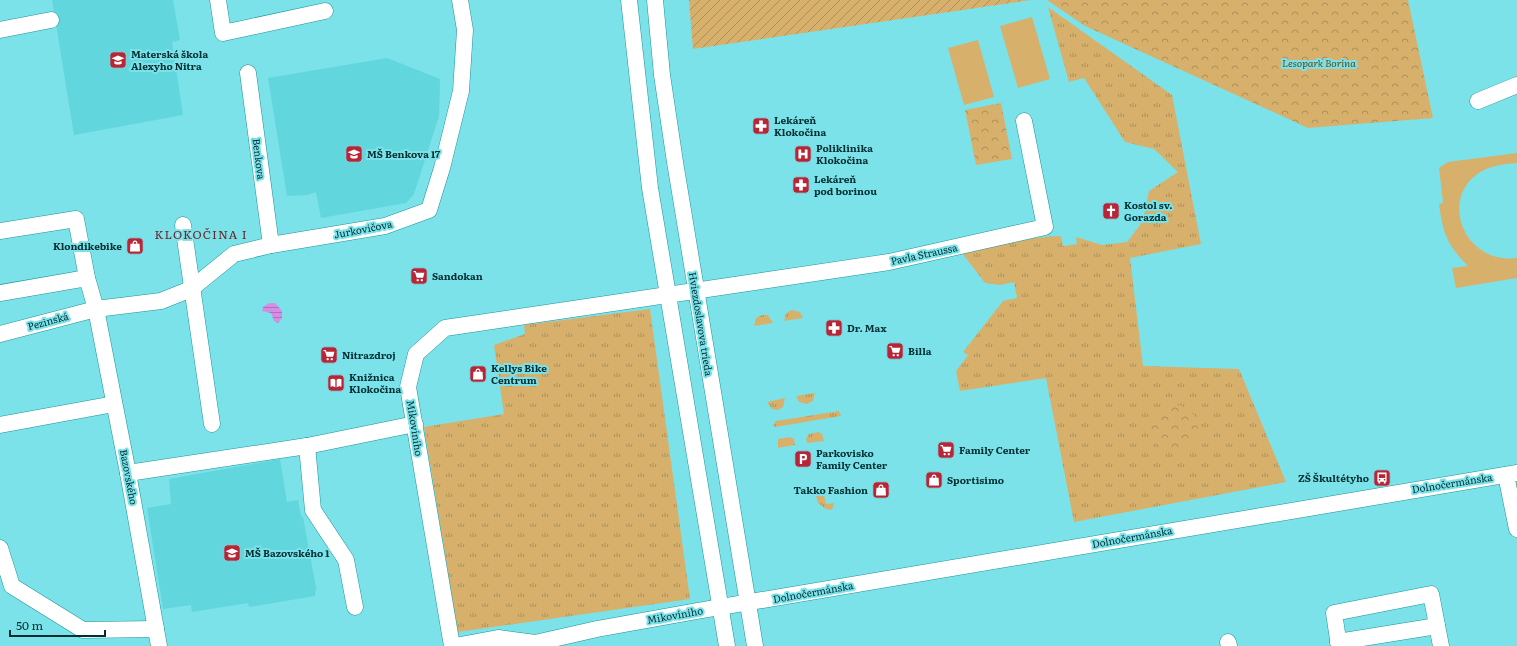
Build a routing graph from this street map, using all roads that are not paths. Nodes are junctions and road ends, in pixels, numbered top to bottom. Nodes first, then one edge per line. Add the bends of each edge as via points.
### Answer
1 (218, 0) edge
2 (460, 0) edge
3 (629, 0) edge
4 (655, 0) edge
5 (324, 11) dead end
6 (51, 20) dead end
7 (0, 30) edge
8 (248, 73) dead end
9 (1517, 85) edge
10 (1478, 100) dead end
11 (1024, 121) dead end
12 (183, 224) dead end
13 (0, 231) edge
14 (271, 245) junction
15 (87, 278) junction
16 (192, 289) junction
17 (695, 292) junction
18 (0, 293) edge
19 (669, 294) junction
20 (96, 309) junction
21 (0, 334) edge
22 (114, 404) junction
23 (212, 424) dead end
24 (415, 424) junction
25 (0, 425) edge
26 (306, 446) junction
27 (128, 473) junction
28 (1512, 474) edge
29 (1517, 529) edge
30 (0, 548) edge
31 (748, 604) junction
32 (354, 607) dead end
33 (721, 607) junction
34 (1437, 626) junction
35 (156, 629) junction
36 (533, 644) edge
37 (1338, 644) edge
38 (159, 646) edge
39 (452, 646) edge
40 (455, 646) edge
41 (727, 646) edge
42 (755, 646) edge
43 (1441, 646) edge

1 - 5 street via 223,33
2 - 14 street, Jurkovičova via 465,30 461,91 429,210 385,226
3 - 19 street via 650,188
4 - 17 street, Hviezdoslavova trieda via 662,74
6 - 7 street
8 - 14 street, Benkova
9 - 10 street
11 - 17 street, Pavla Straussa via 1045,228 889,262
12 - 16 street
13 - 15 street, Bazovského via 76,219
14 - 16 street, Jurkovičova via 234,254
15 - 18 street
15 - 20 street, Bazovského
16 - 20 street, Jurkovičova via 162,301
16 - 23 street
17 - 19 street, Mikovíniho
17 - 31 street, Hviezdoslavova trieda
19 - 24 street, Mikovíniho via 445,328 416,354 408,387
19 - 33 street
20 - 21 street, Pezinská
20 - 22 street, Bazovského
22 - 25 street
22 - 27 street, Bazovského
24 - 26 street
24 - 39 street, Mikovíniho
26 - 27 street
26 - 32 street via 313,510 346,560
27 - 35 street, Bazovského
28 - 29 street
28 - 31 street, Dolnočermánska via 1128,537
30 - 35 street via 12,586 83,630
31 - 33 street, Dolnočermánska
31 - 42 street, Hviezdoslavova trieda
33 - 36 street, Mikovíniho via 597,629
33 - 41 street
34 - 37 street
34 - 37 street via 1431,594 1334,613
34 - 43 street
35 - 38 street, Bazovského
36 - 40 street, Mikovíniho via 498,638

